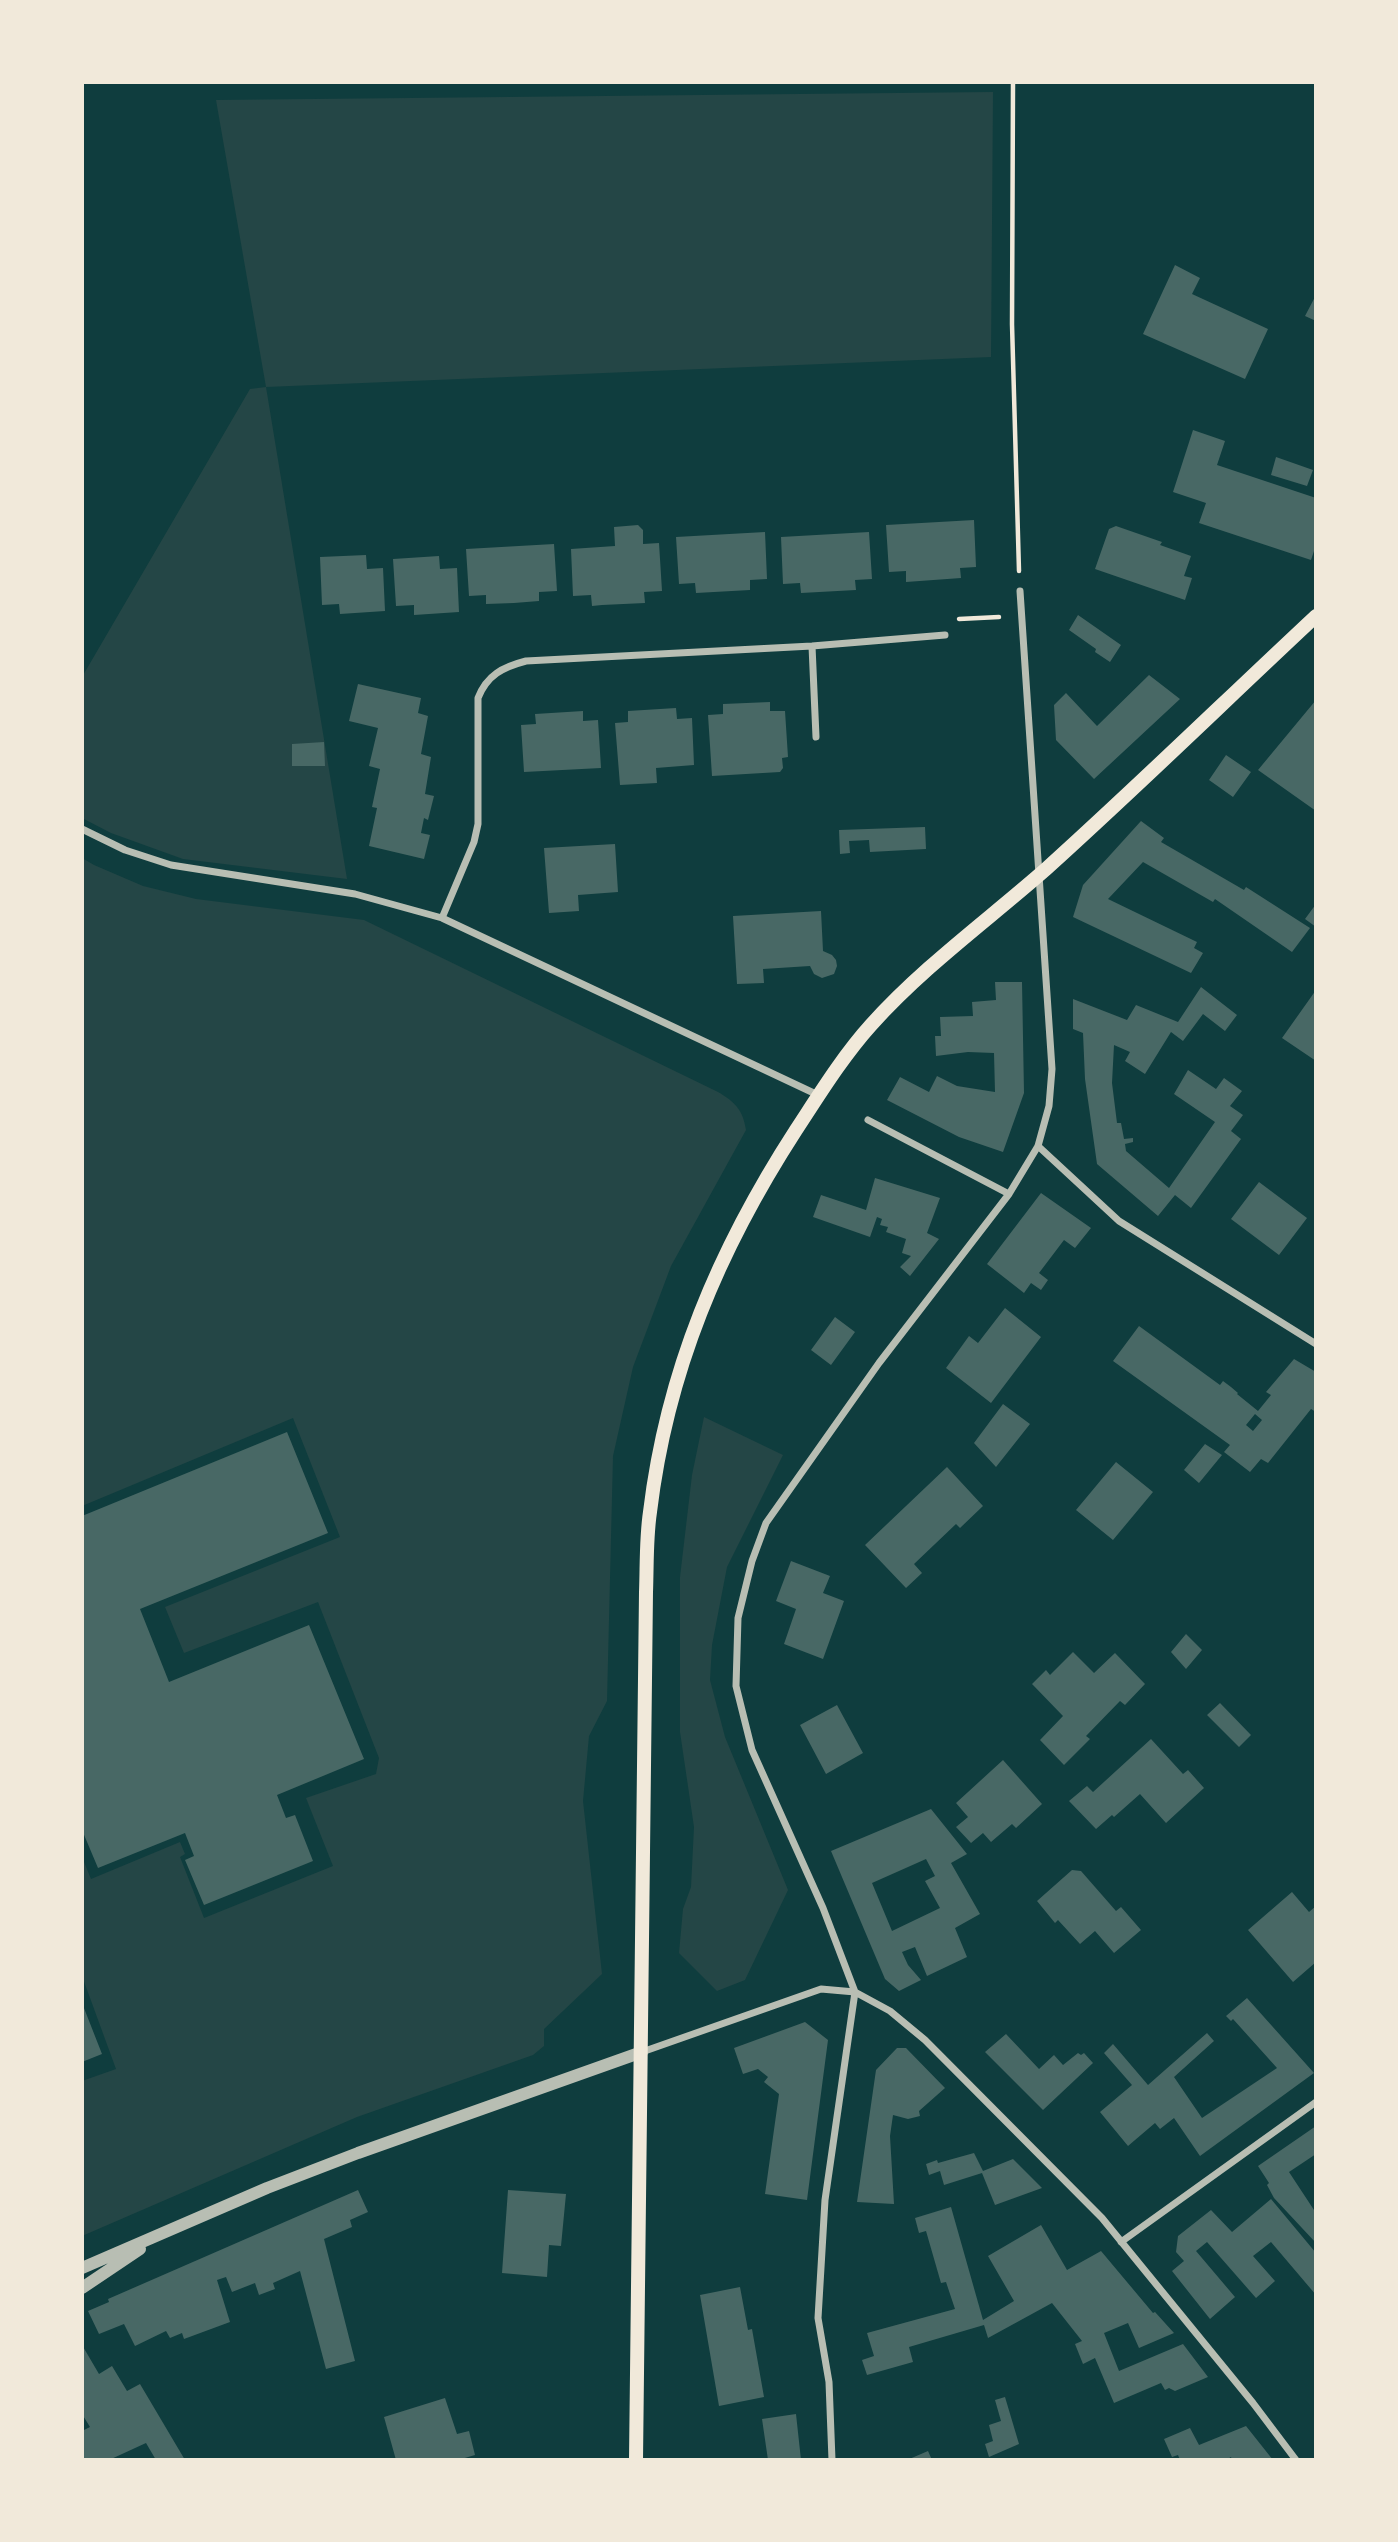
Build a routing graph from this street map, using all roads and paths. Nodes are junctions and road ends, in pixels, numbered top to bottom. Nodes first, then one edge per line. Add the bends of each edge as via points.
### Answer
1 (1013, 82) edge
2 (1020, 591) joint
3 (1021, 615) junction
4 (1316, 615) edge
5 (945, 635) joint
6 (812, 646) junction
7 (816, 737) dead end
8 (82, 829) edge
9 (1039, 875) junction
10 (442, 918) junction
11 (819, 1095) junction
12 (868, 1119) dead end
13 (1038, 1146) junction
14 (1009, 1194) junction
15 (1316, 1344) edge
16 (855, 1992) junction
17 (642, 2052) junction
18 (1316, 2102) edge
19 (157, 2236) junction
20 (1121, 2242) junction
21 (82, 2268) edge
22 (82, 2288) edge
23 (636, 2460) edge
24 (832, 2460) edge
25 (1296, 2460) edge

1 - 2 path via 1012,324
2 - 3 street
3 - 5 path via 958,619
3 - 9 street
4 - 9 main road
5 - 6 street
6 - 7 street
6 - 10 street via 526,661 494,674 478,698 478,824
8 - 10 street via 171,865 355,894
9 - 11 main road via 870,1026
9 - 13 street via 1052,1069 1049,1106
10 - 11 street
11 - 17 main road via 712,1280 686,1349 653,1488 646,1592
12 - 14 street
13 - 14 street
13 - 15 street via 1119,1221
14 - 16 street via 879,1363 766,1523 737,1618 736,1686 752,1750
16 - 17 street via 809,1992
16 - 20 street via 916,2032
16 - 24 street via 825,2200 821,2262 819,2330 830,2382
17 - 19 street via 345,2158
17 - 23 main road
18 - 20 street
19 - 21 street
19 - 22 street
20 - 25 street

